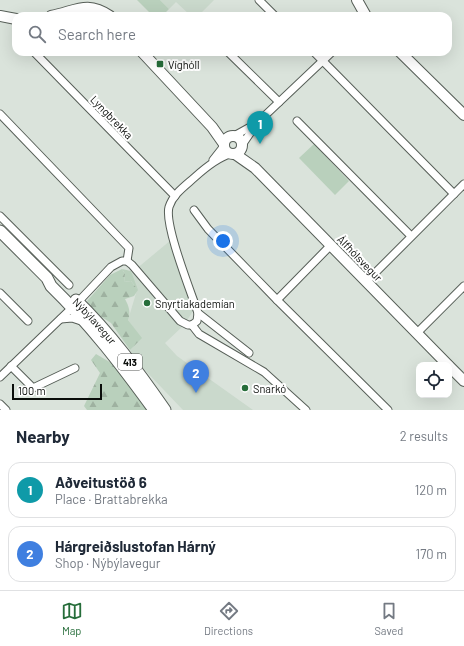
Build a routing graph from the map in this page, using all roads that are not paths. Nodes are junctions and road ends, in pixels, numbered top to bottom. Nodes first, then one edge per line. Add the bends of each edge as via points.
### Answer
1 (259, 0) edge
2 (357, 0) edge
3 (91, 5) edge
4 (66, 12) edge
5 (77, 12) edge
6 (101, 12) edge
7 (103, 12) edge
8 (272, 12) edge
9 (364, 12) edge
10 (0, 16) edge
11 (12, 18) edge
12 (38, 56) edge
13 (146, 56) edge
14 (232, 56) edge
15 (318, 56) edge
16 (328, 56) edge
17 (404, 56) edge
18 (322, 61) junction
19 (279, 102) junction
20 (0, 114) edge
21 (464, 115) edge
22 (297, 121) dead end
23 (257, 123) junction
24 (233, 145) junction
25 (464, 184) edge
26 (454, 194) junction
27 (175, 196) junction
28 (194, 210) dead end
29 (0, 216) edge
30 (0, 231) edge
31 (410, 236) junction
32 (331, 245) junction
33 (127, 261) junction
34 (366, 282) junction
35 (69, 285) dead end
36 (464, 286) edge
37 (0, 293) edge
38 (277, 300) junction
39 (75, 305) junction
40 (198, 313) junction
41 (60, 319) junction
42 (28, 321) dead end
43 (88, 325) junction
44 (192, 325) junction
45 (417, 333) junction
46 (249, 353) dead end
47 (446, 362) edge
48 (11, 366) junction
49 (75, 368) dead end
50 (452, 368) edge
51 (0, 377) edge
52 (464, 382) edge
53 (0, 404) edge
54 (6, 410) edge
55 (154, 410) edge
56 (165, 410) edge
57 (306, 410) edge
58 (388, 410) edge

1 - 8 street
2 - 9 street
3 - 4 street
3 - 5 street
3 - 6 street
3 - 7 street
10 - 11 street
12 - 27 street, Lyngbrekka
13 - 24 street, Álfhólsvegur via 212,127
14 - 19 street
15 - 18 street
16 - 18 street
17 - 21 street
18 - 19 street
18 - 26 street
19 - 23 street
20 - 33 street via 129,248
22 - 31 street
23 - 24 street
23 - 24 street
24 - 27 street
24 - 32 street, Álfhólsvegur
25 - 26 street
26 - 31 street
27 - 40 street via 169,206 168,219
28 - 38 street via 208,229
29 - 35 street, Nýbýlavegur
30 - 39 main road, Nýbýlavegur / 413 via 47,278 51,286
31 - 34 street
32 - 34 street, Álfhólsvegur
32 - 38 street
33 - 39 street via 118,262 111,267
33 - 44 street via 180,321
34 - 45 street, Álfhólsvegur
36 - 45 street
37 - 42 street
38 - 58 street
39 - 41 street
39 - 43 main road, Nýbýlavegur / 413
39 - 56 main road, Nýbýlavegur / 413 via 127,357
40 - 44 street via 197,320
40 - 46 street
41 - 43 street via 76,319
41 - 48 street
43 - 55 main road, Nýbýlavegur / 413 via 117,359
44 - 57 street via 199,334 264,372
45 - 47 street, Álfhólsvegur
48 - 49 street via 33,388
48 - 51 street
50 - 52 street, Álfhólsvegur
53 - 54 street

